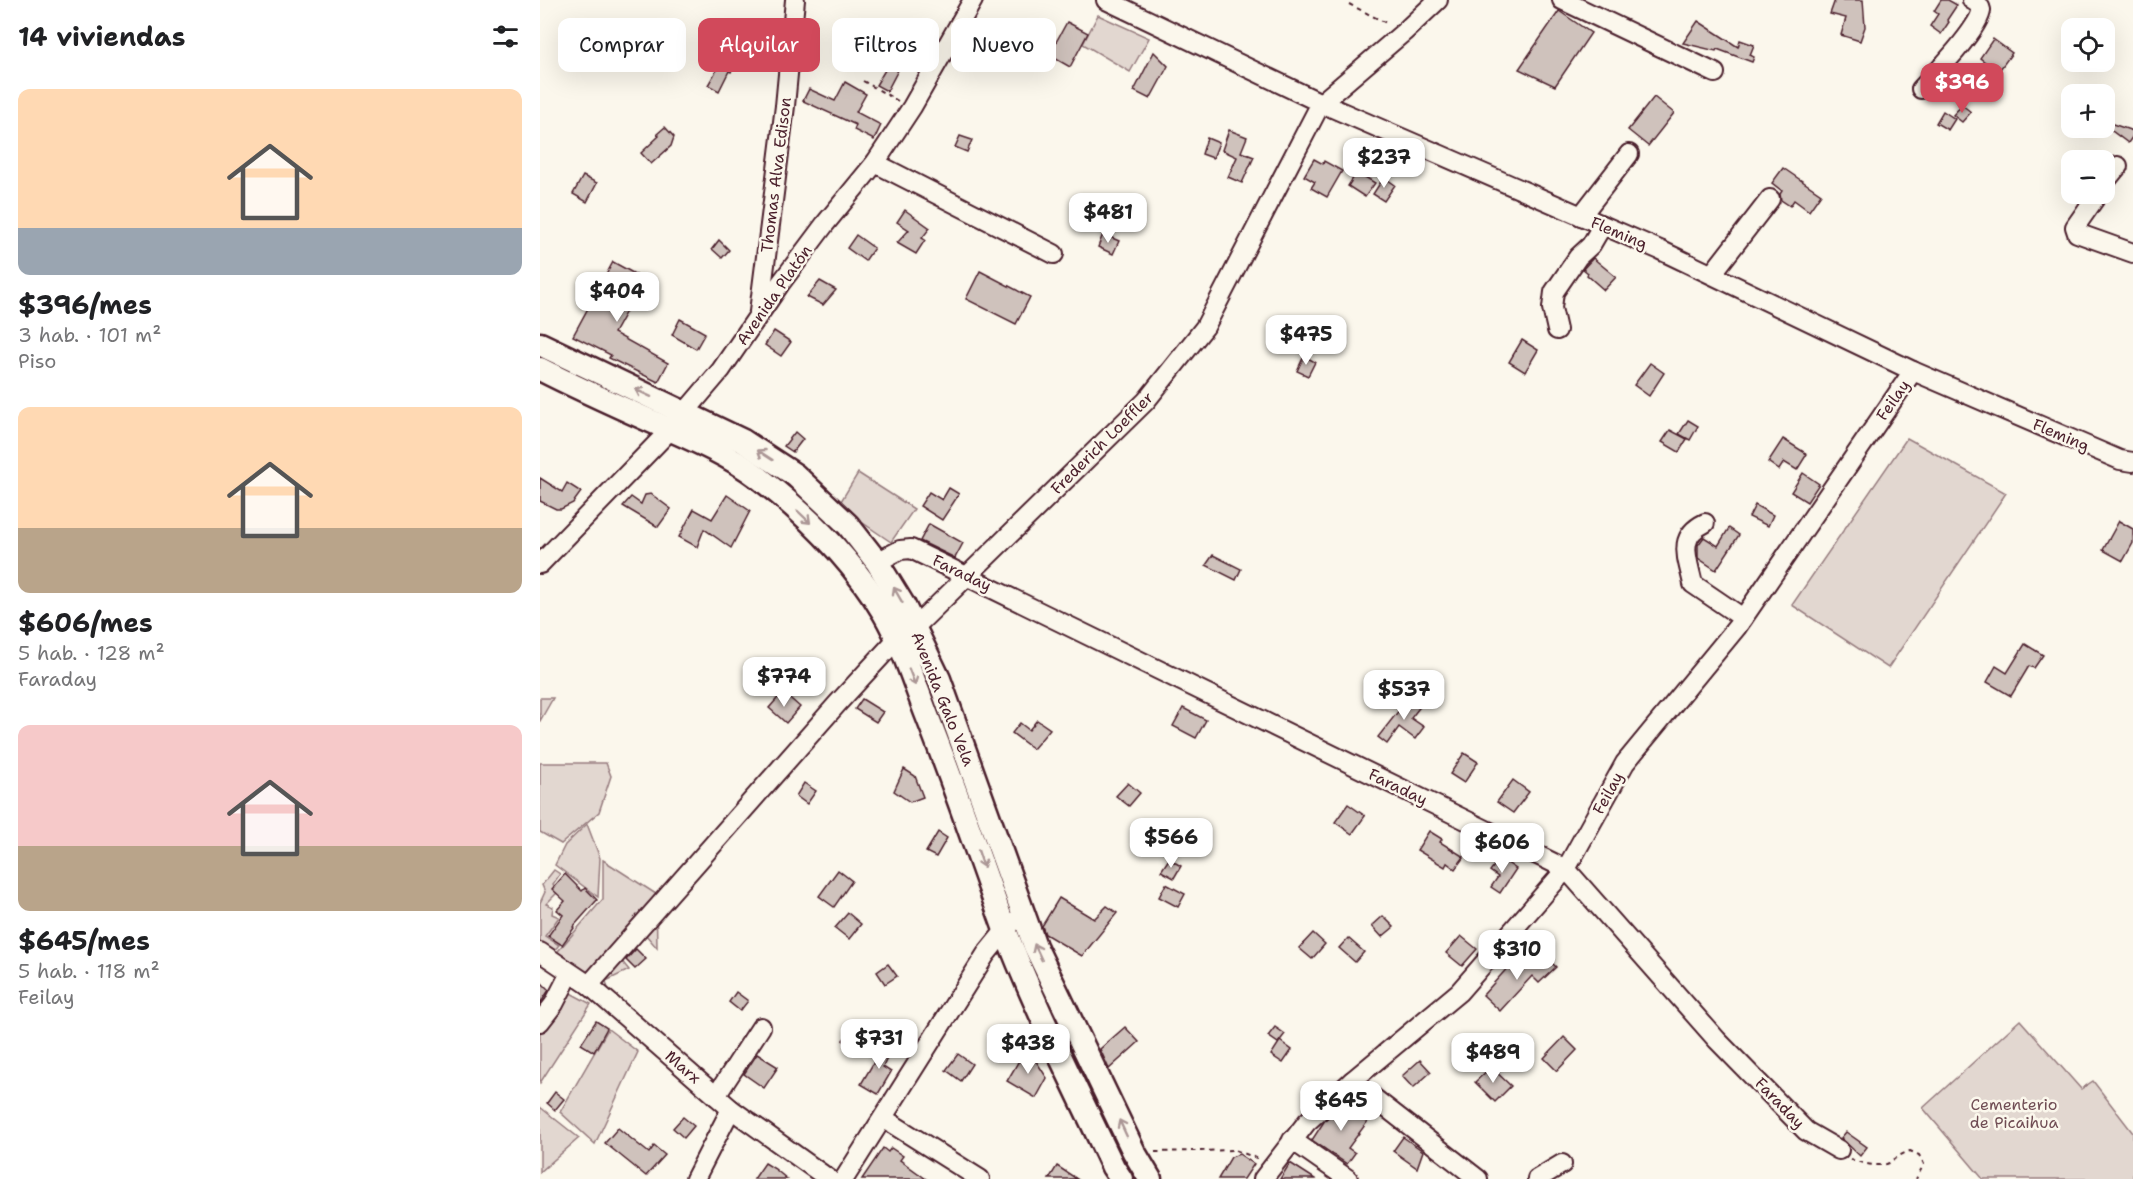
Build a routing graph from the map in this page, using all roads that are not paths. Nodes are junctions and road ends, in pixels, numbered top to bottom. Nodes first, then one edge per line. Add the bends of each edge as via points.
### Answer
1 (795, 0) edge
2 (973, 0) edge
3 (1106, 0) edge
4 (1438, 0) edge
5 (1562, 0) edge
6 (1972, 0) edge
7 (1715, 73) dead end
8 (1921, 89) dead end
9 (1321, 103) junction
10 (1629, 154) dead end
11 (874, 163) junction
12 (2118, 166) dead end
13 (2115, 170) edge
14 (1770, 199) dead end
15 (2090, 204) edge
16 (1581, 216) junction
17 (1602, 226) junction
18 (2133, 253) edge
19 (1054, 254) dead end
20 (1712, 274) junction
21 (759, 314) junction
22 (1557, 330) dead end
23 (540, 344) edge
24 (540, 369) edge
25 (1913, 371) junction
26 (685, 412) junction
27 (670, 430) junction
28 (2129, 458) edge
29 (1705, 523) dead end
30 (877, 562) junction
31 (540, 564) edge
32 (967, 576) junction
33 (1743, 618) junction
34 (906, 634) junction
35 (1566, 869) junction
36 (1022, 912) junction
37 (1005, 929) junction
38 (540, 952) edge
39 (570, 973) junction
40 (589, 985) junction
41 (540, 1022) edge
42 (761, 1027) dead end
43 (1352, 1081) junction
44 (716, 1096) junction
45 (731, 1109) junction
46 (883, 1118) junction
47 (1292, 1140) junction
48 (1839, 1150) road end
49 (1562, 1164) dead end
50 (1268, 1173) edge
51 (1113, 1175) edge
52 (695, 1179) edge
53 (829, 1179) edge
54 (844, 1179) edge
55 (980, 1179) edge
56 (1150, 1179) edge
57 (1348, 1179) edge
58 (1478, 1179) edge
59 (1537, 1179) edge

1 - 21 street, Thomas Alva Edison
2 - 11 street, Avenida Platón via 912,107
3 - 9 street, Fleming
4 - 9 street
5 - 7 street
6 - 8 street via 1981,9 1979,18
9 - 16 street, Fleming
9 - 32 street, Frederich Loeffler via 1205,327 1146,401
10 - 16 street
11 - 19 street
11 - 21 street, Avenida Platón
12 - 13 street
14 - 20 street
15 - 18 street via 2075,227 2078,233
16 - 17 street, Fleming
17 - 20 street, Fleming
17 - 22 street via 1554,292 1552,308
20 - 25 street, Fleming
21 - 26 street, Avenida Platón via 721,370
26 -> 23 main road, Avenida Galo Vela
24 - 27 main road, Avenida Galo Vela
25 - 28 street, Fleming
25 - 33 street, Feilay
26 - 27 street, Avenida Platón
30 -> 26 main road, Avenida Galo Vela via 848,525 795,476 743,441
27 - 31 street, Avenida Platón
27 -> 34 main road, Avenida Galo Vela via 756,476 803,515
29 - 33 street via 1688,536 1686,546 1693,584
30 - 32 street, Faraday via 911,549
34 -> 30 main road, Avenida Galo Vela via 900,598
32 - 34 street, Frederich Loeffler
32 - 35 street, Faraday
33 - 35 street, Feilay via 1625,763
34 - 36 main road, Avenida Galo Vela via 939,679
34 -> 37 main road, Avenida Galo Vela via 944,757
34 - 40 street, Frederich Loeffler via 830,712
35 - 43 street, Feilay via 1459,992
35 - 48 street, Faraday via 1717,1040 1806,1131
36 - 37 street
56 -> 36 main road, Avenida Galo Vela
37 - 46 street
37 - 51 main road, Avenida Galo Vela
38 - 39 street, Marx
39 - 40 street, Marx
39 - 41 street
40 - 44 street, Marx
42 - 44 street
43 - 47 street, Feilay
43 - 58 street
44 - 45 street, Marx
45 - 52 street
45 - 53 street, Marx
46 - 54 street
46 - 55 street
47 - 50 street, Feilay
47 - 57 street
49 - 59 street

